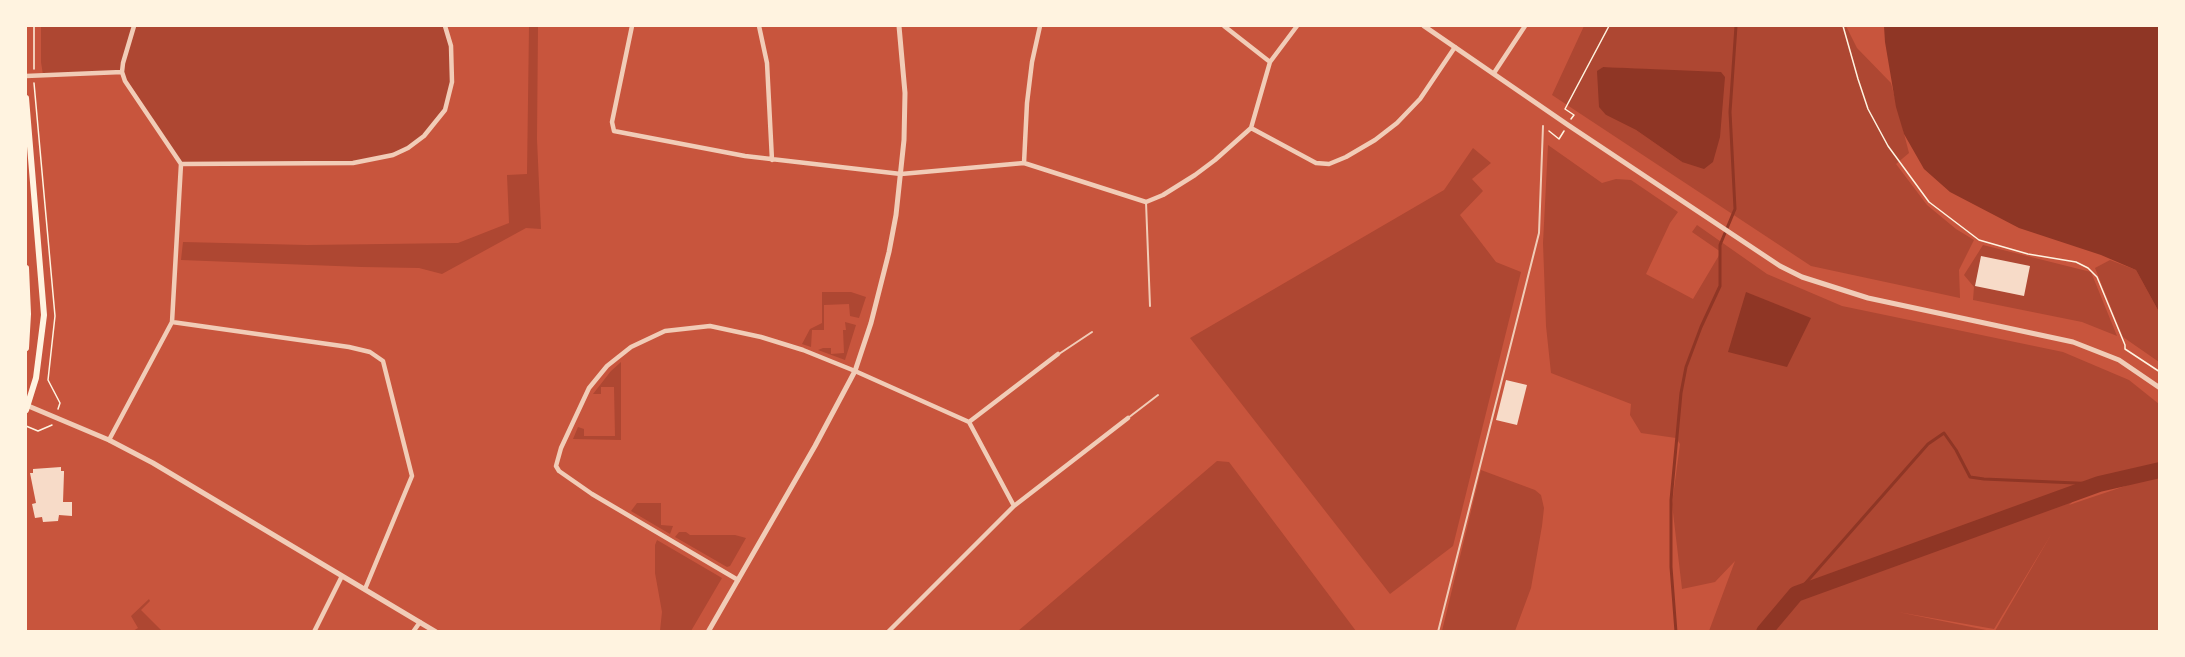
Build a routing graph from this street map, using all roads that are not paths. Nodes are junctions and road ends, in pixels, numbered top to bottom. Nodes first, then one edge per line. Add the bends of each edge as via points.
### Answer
1 (134, 26) edge
2 (445, 26) edge
3 (632, 26) edge
4 (759, 26) edge
5 (899, 26) edge
6 (1040, 26) edge
7 (1224, 26) edge
8 (1297, 26) edge
9 (1424, 26) edge
10 (1525, 26) edge
11 (1455, 46) junction
12 (1270, 62) junction
13 (122, 72) junction
14 (1494, 74) junction
15 (26, 76) edge
16 (26, 98) edge
17 (1543, 126) road end
18 (1251, 128) junction
19 (772, 160) junction
20 (1024, 163) junction
21 (181, 164) junction
22 (901, 174) junction
23 (1146, 202) junction
24 (26, 268) edge
25 (1150, 306) dead end
26 (172, 322) junction
27 (1092, 332) dead end
28 (26, 348) edge
29 (1058, 354) joint
30 (855, 371) junction
31 (2160, 388) edge
32 (1158, 395) dead end
33 (26, 407) edge
34 (1128, 418) joint
35 (969, 422) junction
36 (109, 440) junction
37 (1014, 506) junction
38 (342, 576) junction
39 (738, 580) junction
40 (365, 589) junction
41 (420, 622) junction
42 (314, 632) edge
43 (413, 632) edge
44 (436, 632) edge
45 (708, 632) edge
46 (888, 632) edge
47 (1438, 632) edge

1 - 13 street
2 - 21 street via 452,82 445,111 408,148 353,163
3 - 19 street via 612,122 614,131
4 - 19 street via 766,63
5 - 22 street via 905,93
6 - 20 street via 1032,54
7 - 12 street
8 - 12 street
9 - 11 street
10 - 14 street
11 - 14 street
11 - 18 street via 1420,99 1397,123 1375,140 1329,164 1316,163
12 - 18 street
13 - 15 street
13 - 21 street
14 - 31 street via 1780,266 1818,284 2073,342 2119,360
16 - 33 main road via 44,315 36,378
17 - 47 lane via 1539,233
18 - 23 street via 1195,175
19 - 22 street
20 - 22 street
20 - 23 street
21 - 26 street
22 - 30 street via 889,252
23 - 25 lane
24 - 28 main road
26 - 36 street
26 - 40 street via 349,347 370,352 383,361 412,476
27 - 29 lane
29 - 35 street
30 - 35 street
30 - 39 street
30 - 39 street via 761,336 710,326 665,331 631,347 588,388 561,448 556,466 559,471
32 - 34 lane
33 - 36 street
34 - 37 street
35 - 37 street
36 - 38 street
37 - 46 street
38 - 40 street
38 - 42 street
39 - 45 street
40 - 41 street
41 - 43 street
41 - 44 street

